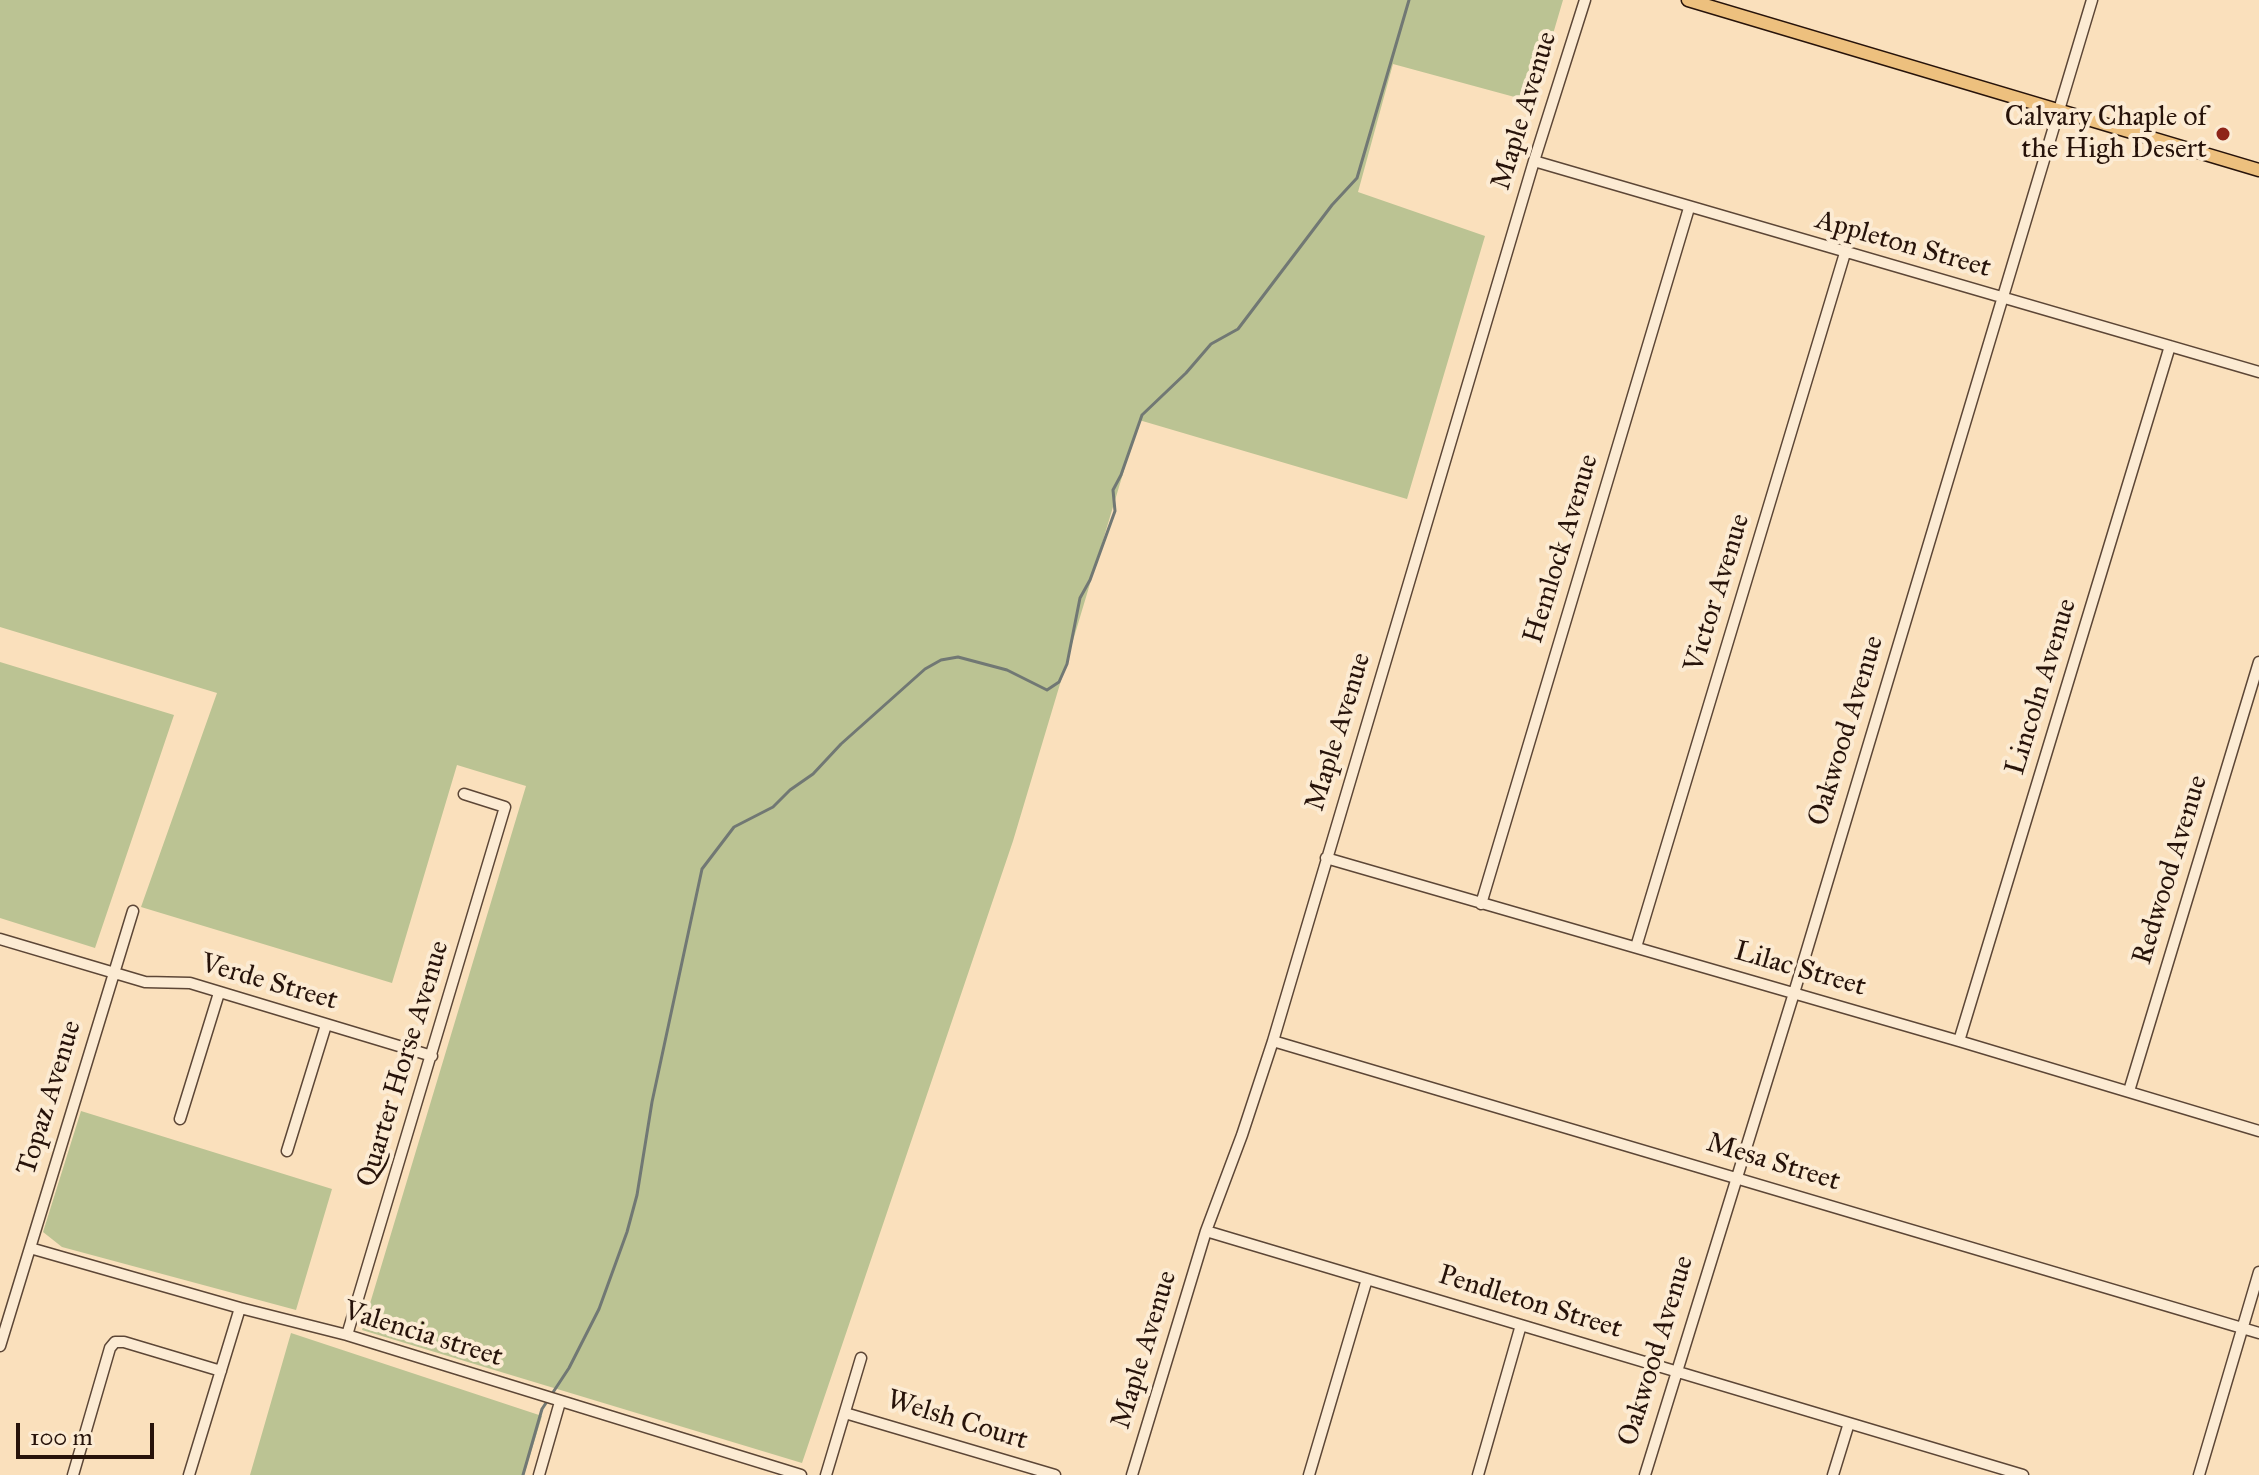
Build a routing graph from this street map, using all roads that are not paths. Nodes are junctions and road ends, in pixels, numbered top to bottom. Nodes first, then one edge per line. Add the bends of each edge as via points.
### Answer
1 (1585, 0) edge
2 (1688, 0) edge
3 (2092, 0) edge
4 (2059, 111) junction
5 (1534, 161) junction
6 (2259, 170) edge
7 (1689, 208) junction
8 (1845, 253) junction
9 (2001, 298) junction
10 (2170, 346) junction
11 (2259, 372) edge
12 (2259, 662) edge
13 (464, 794) dead end
14 (1326, 858) junction
15 (1481, 904) junction
16 (133, 911) dead end
17 (0, 939) edge
18 (1636, 947) junction
19 (113, 975) junction
20 (219, 993) junction
21 (1794, 993) junction
22 (326, 1025) junction
23 (1273, 1041) junction
24 (1959, 1041) junction
25 (432, 1056) junction
26 (2129, 1091) junction
27 (180, 1119) dead end
28 (2259, 1131) edge
29 (287, 1151) dead end
30 (1736, 1177) junction
31 (1206, 1231) junction
32 (30, 1248) junction
33 (2259, 1272) edge
34 (1367, 1279) junction
35 (240, 1308) junction
36 (1521, 1325) junction
37 (2242, 1328) junction
38 (2259, 1333) edge
39 (347, 1335) junction
40 (0, 1346) edge
41 (861, 1358) dead end
42 (221, 1371) junction
43 (1675, 1371) junction
44 (560, 1402) junction
45 (845, 1413) junction
46 (1849, 1423) junction
47 (2019, 1474) edge
48 (73, 1475) edge
49 (189, 1475) edge
50 (539, 1475) edge
51 (801, 1475) edge
52 (826, 1475) edge
53 (1055, 1475) edge
54 (1132, 1475) edge
55 (1309, 1475) edge
56 (1478, 1475) edge
57 (1645, 1475) edge
58 (1833, 1475) edge
59 (2199, 1475) edge

1 - 5 street, Maple Avenue
2 - 4 main road
3 - 4 street, Oakwood Avenue
4 - 6 main road
4 - 9 street, Oakwood Avenue
5 - 7 street, Appleton Street
5 - 14 street, Maple Avenue
7 - 8 street, Appleton Street
7 - 15 street, Hemlock Avenue
8 - 9 street, Appleton Street
8 - 18 street, Victor Avenue
9 - 10 street, Appleton Street
9 - 21 street, Oakwood Avenue
10 - 11 street, Appleton Street
10 - 24 street, Lincoln Avenue
12 - 26 street, Redwood Avenue
13 - 25 street, Quarter Horse Avenue via 505,807
14 - 15 street, Lilac Street
14 - 23 street, Maple Avenue
15 - 18 street, Lilac Street
16 - 19 street, Topaz Avenue
17 - 19 street, Verde Street
18 - 21 street, Lilac Street
19 - 20 street, Verde Street via 190,983
19 - 32 street, Topaz Avenue
20 - 22 street, Verde Street
20 - 27 street
21 - 24 street, Lilac Street
21 - 30 street, Oakwood Avenue
22 - 25 street, Verde Street
22 - 29 street
23 - 30 street, Mesa Street
23 - 31 street, Maple Avenue
24 - 26 street, Lilac Street
25 - 39 street, Quarter Horse Avenue
26 - 28 street, Lilac Street
30 - 37 street, Mesa Street
30 - 43 street, Oakwood Avenue
31 - 34 street, Pendleton Street
31 - 54 street, Maple Avenue
32 - 35 street, Valencia street
32 - 40 street, Topaz Avenue
33 - 37 street
34 - 36 street, Pendleton Street
34 - 55 street
35 - 39 street, Valencia street
35 - 42 street
36 - 43 street, Pendleton Street
36 - 56 street
37 - 38 street, Mesa Street
37 - 59 street
39 - 44 street, Valencia street
41 - 45 street
42 - 48 street via 115,1342
42 - 49 street
43 - 46 street, Pendleton Street
43 - 57 street, Oakwood Avenue
44 - 50 street
44 - 51 street, Valencia street
45 - 52 street
45 - 53 street, Welsh Court
46 - 47 street, Pendleton Street
46 - 58 street

